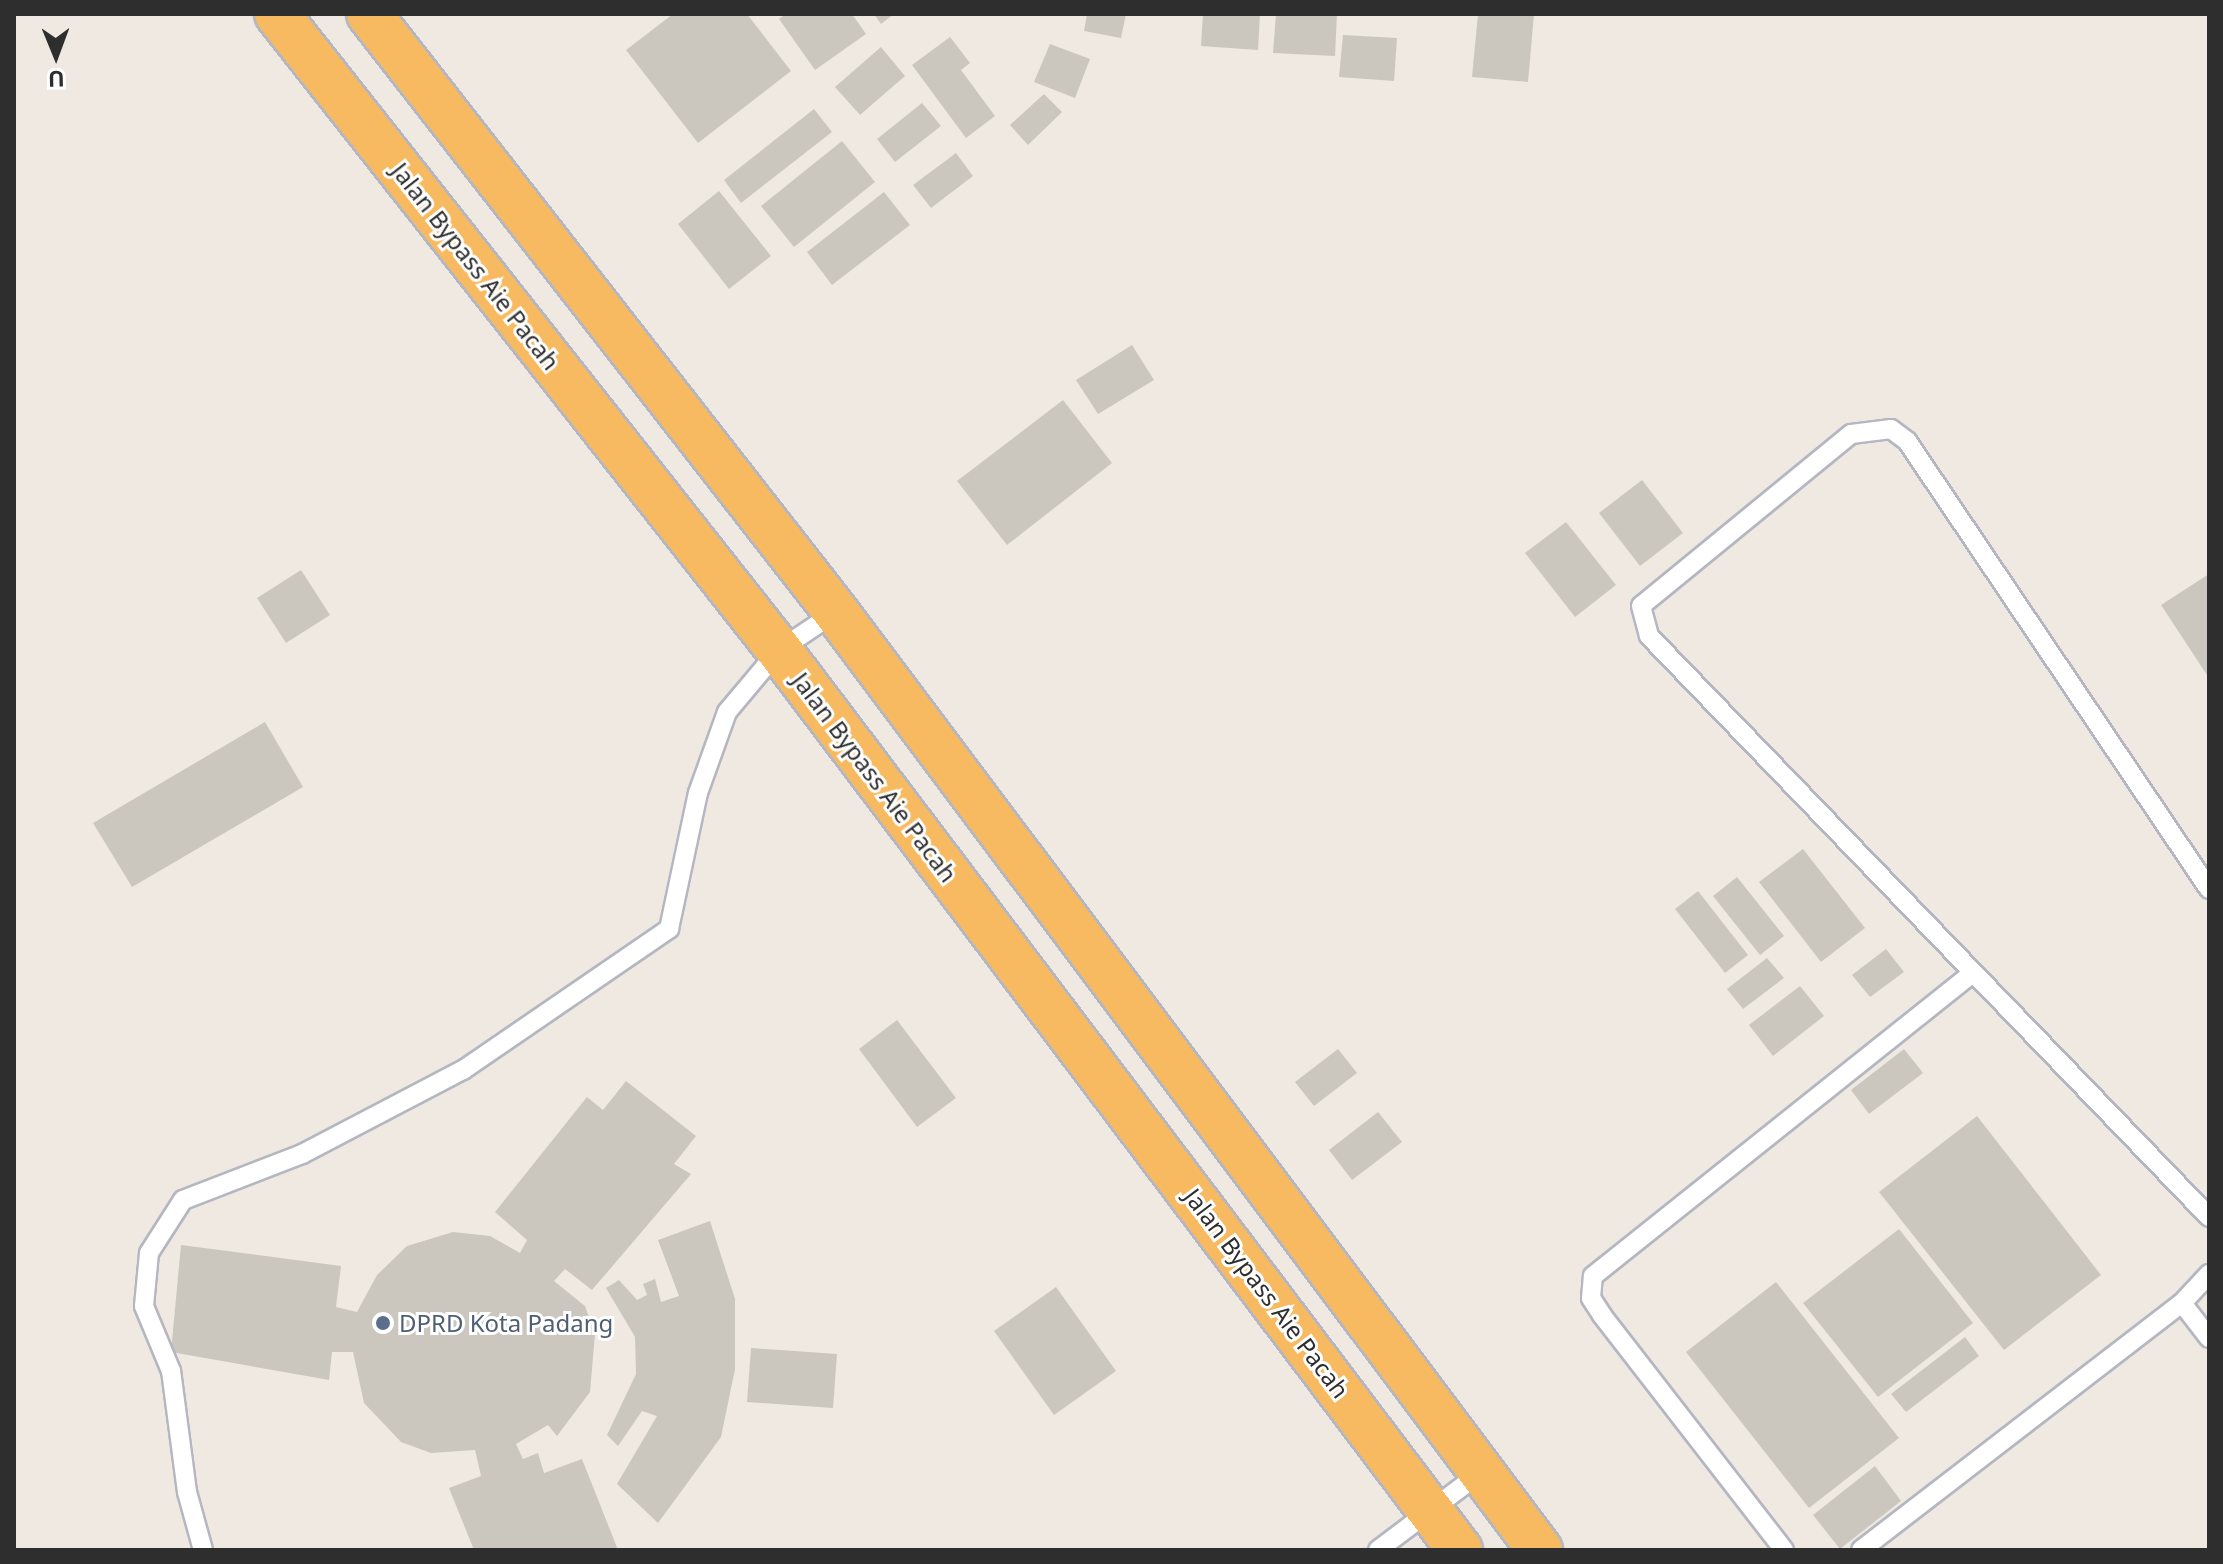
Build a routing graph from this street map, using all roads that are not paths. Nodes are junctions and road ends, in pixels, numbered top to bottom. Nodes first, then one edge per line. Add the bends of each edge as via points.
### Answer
1 (277, 14) edge
2 (369, 14) edge
3 (836, 612) junction
4 (779, 650) junction
5 (2209, 889) edge
6 (1973, 973) junction
7 (2208, 1215) edge
8 (2209, 1274) edge
9 (2182, 1303) junction
10 (2209, 1338) edge
11 (1483, 1471) junction
12 (1430, 1509) junction
13 (1867, 1548) edge
14 (203, 1550) edge
15 (1378, 1550) edge
16 (1460, 1550) edge
17 (1540, 1550) edge
18 (1784, 1550) edge

1 - 4 highway, Jalan Bypass Aie Pacah
2 - 3 highway
3 - 4 lane
3 - 11 highway
4 - 12 highway, Jalan Bypass Aie Pacah
4 - 14 lane via 727,712 698,793 669,929 463,1070 302,1154 183,1200 149,1253 144,1306 171,1371 187,1492
5 - 6 lane via 1907,441 1882,428 1851,434 1652,590 1640,622
6 - 7 lane
6 - 18 lane via 1593,1276 1591,1298 1602,1315
8 - 9 lane
9 - 10 lane
9 - 13 lane
11 - 12 lane
11 - 17 highway
12 - 15 lane
12 - 16 highway, Jalan Bypass Aie Pacah

